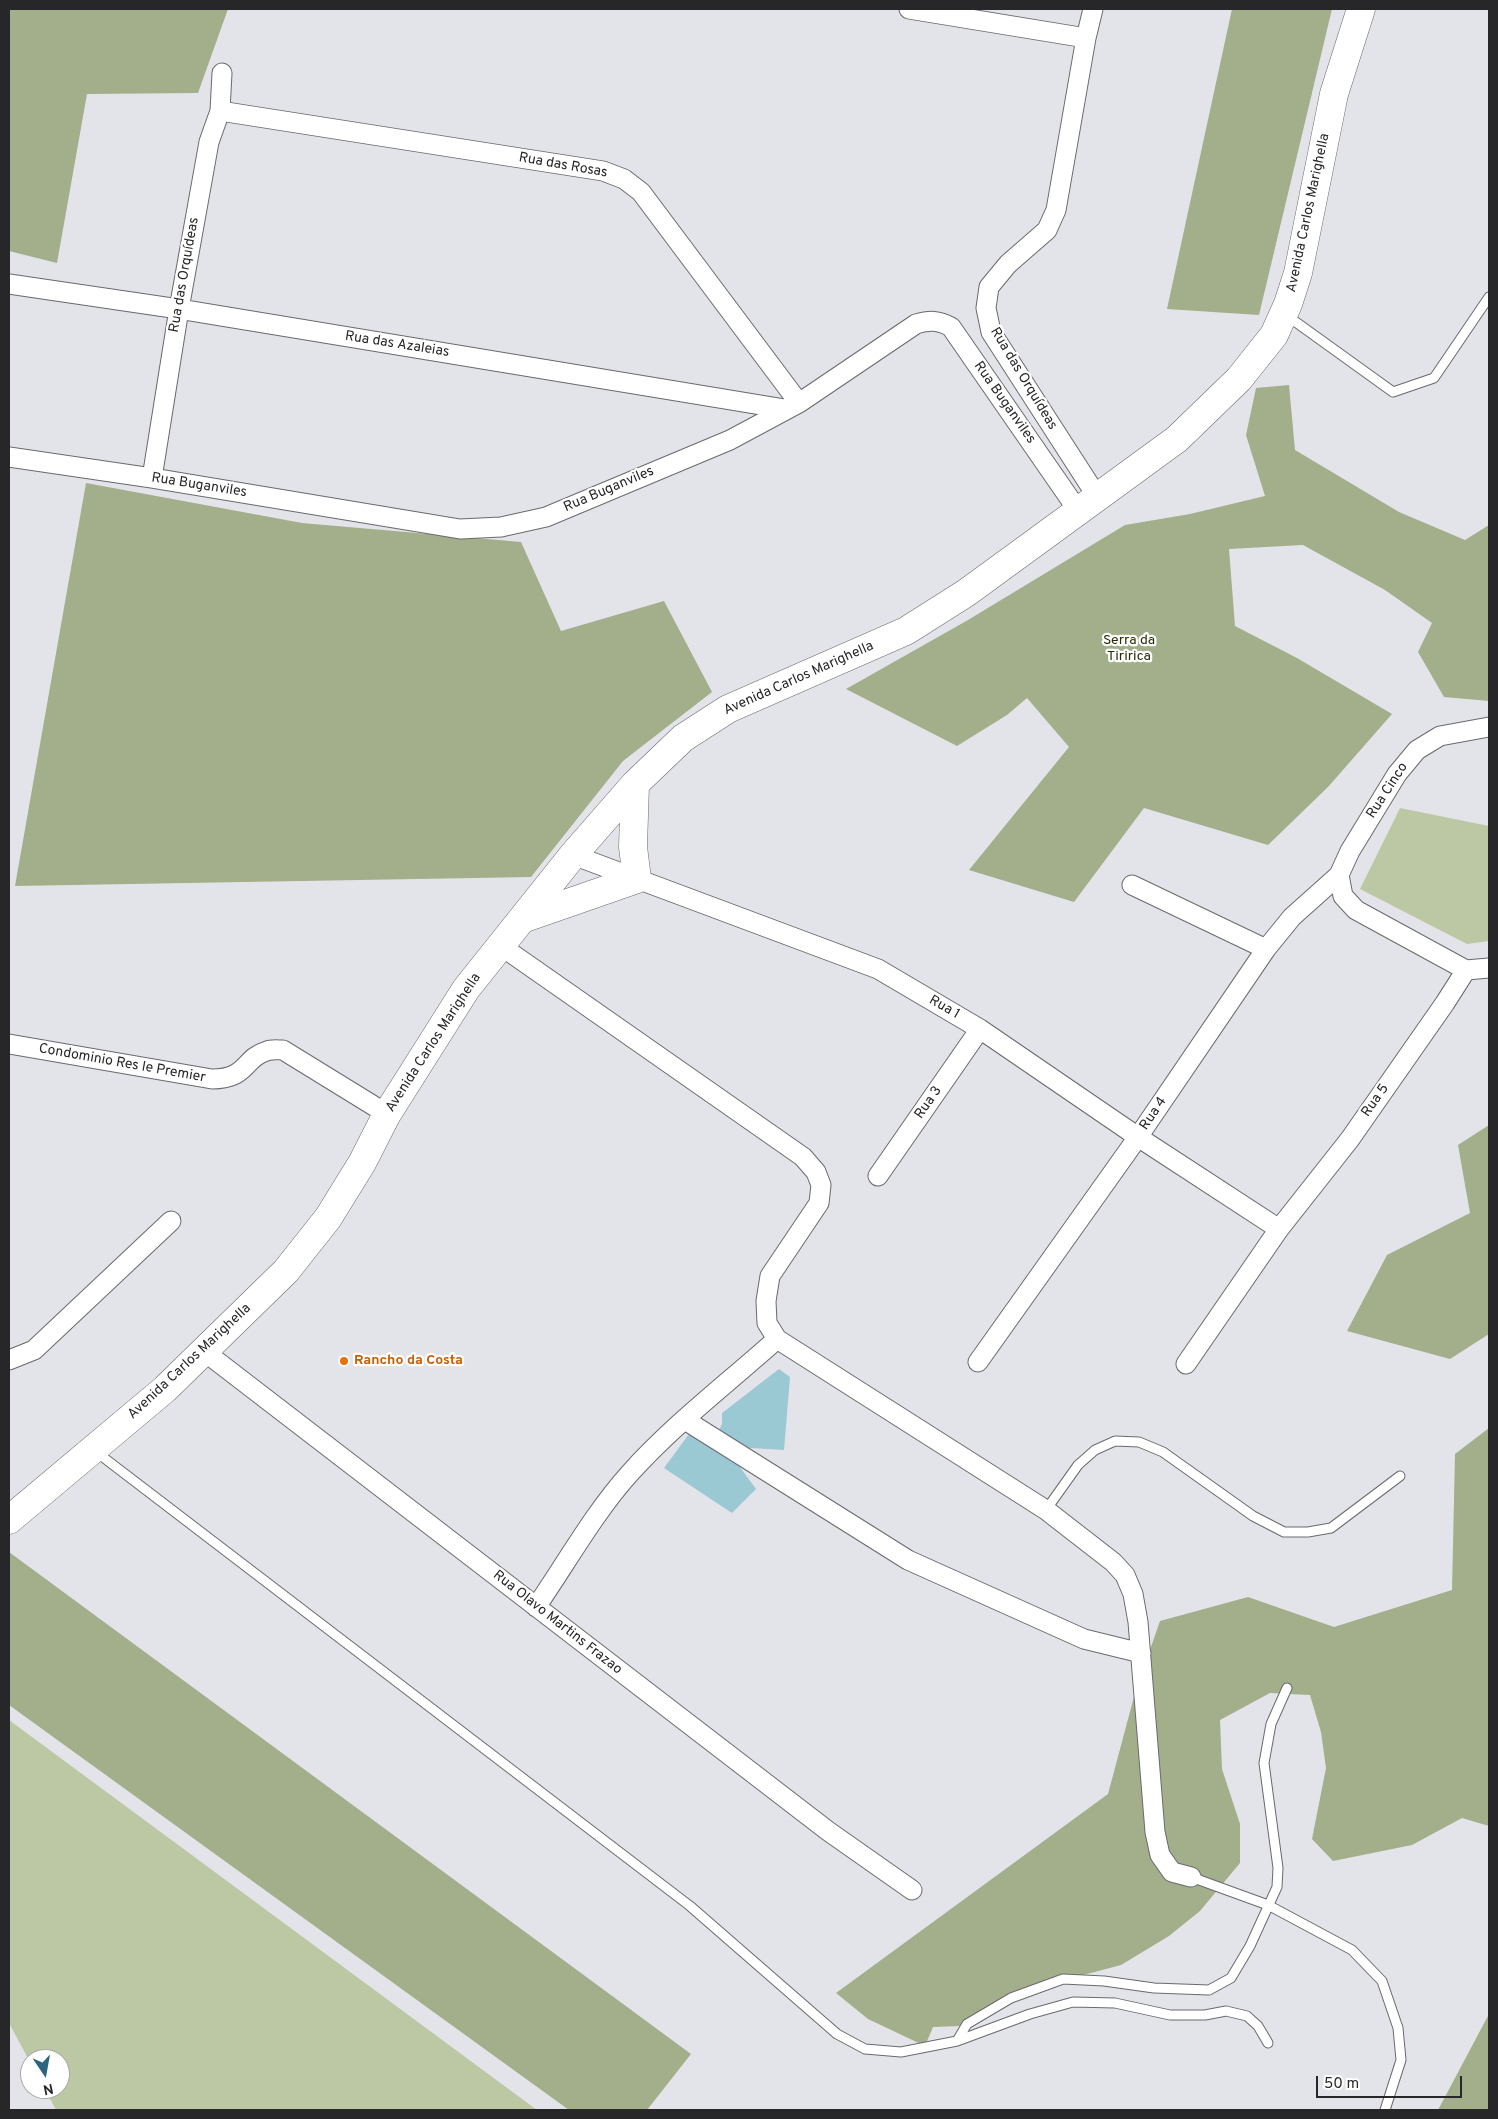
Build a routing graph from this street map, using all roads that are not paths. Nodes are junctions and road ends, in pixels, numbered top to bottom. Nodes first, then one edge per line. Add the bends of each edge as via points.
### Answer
1 (909, 9) edge
2 (1094, 9) edge
3 (1360, 9) edge
4 (1086, 38) junction
5 (222, 73) dead end
6 (220, 110) junction
7 (9, 284) edge
8 (1489, 297) edge
9 (179, 309) junction
10 (1284, 313) junction
11 (792, 406) junction
12 (9, 457) edge
13 (152, 478) junction
14 (1088, 505) junction
15 (1489, 727) edge
16 (634, 784) junction
17 (573, 855) junction
18 (1340, 875) junction
19 (637, 879) junction
20 (1132, 885) dead end
21 (522, 919) junction
22 (501, 946) junction
23 (1266, 949) junction
24 (1489, 968) edge
25 (1466, 970) junction
26 (980, 1029) junction
27 (9, 1044) edge
28 (388, 1114) junction
29 (1138, 1137) junction
30 (878, 1176) dead end
31 (171, 1220) dead end
32 (1279, 1229) junction
33 (777, 1339) junction
34 (205, 1352) junction
35 (9, 1360) edge
36 (978, 1362) dead end
37 (1186, 1364) dead end
38 (685, 1420) junction
39 (93, 1450) junction
40 (1400, 1476) dead end
41 (1046, 1510) junction
42 (9, 1520) edge
43 (536, 1607) junction
44 (1141, 1653) junction
45 (1287, 1688) dead end
46 (1191, 1877) joint
47 (912, 1890) dead end
48 (1268, 1905) junction
49 (957, 2041) junction
50 (1268, 2044) dead end
51 (1385, 2110) edge

1 - 4 street
2 - 4 street, Rua das Orquídeas
3 - 10 main road, Avenida Carlos Marighella via 1334,94 1298,274
4 - 14 street, Rua das Orquídeas via 1056,210 1047,230 1008,264 989,286 986,308 991,332
5 - 6 street, Rua das Orquídeas
6 - 9 street, Rua das Orquídeas via 209,142
6 - 11 street, Rua das Rosas via 603,171 624,179 641,192
7 - 9 street, Rua das Azaleias
8 - 10 lane via 1434,378 1393,392
9 - 11 street, Rua das Azaleias
9 - 13 street, Rua das Orquídeas
10 - 14 main road, Avenida Carlos Marighella via 1274,335 1239,379 1177,440
11 - 13 street, Rua Buganviles via 730,440 546,517 501,526 460,529
11 - 14 street, Rua Buganviles via 916,324 930,320 942,322 951,327
12 - 13 street, Rua Buganviles
14 - 16 main road, Avenida Carlos Marighella via 966,593 906,631 728,709 683,738
15 - 18 street, Rua Cinco via 1440,736 1417,750 1397,774 1350,851
16 - 17 main road, Avenida Carlos Marighella
16 - 19 main road via 633,847
17 - 19 street, Rua 1
17 - 21 main road, Avenida Carlos Marighella
18 - 23 street, Rua 4 via 1292,917
18 - 25 street via 1343,896 1356,910
19 - 21 main road
19 - 26 street, Rua 1 via 878,969
20 - 23 street
21 - 22 main road, Avenida Carlos Marighella
22 - 28 main road, Avenida Carlos Marighella via 466,989
22 - 33 street via 795,1152 816,1172 821,1185 819,1202 770,1276 766,1301 768,1323
23 - 29 street, Rua 4
24 - 25 street
25 - 32 street, Rua 5 via 1350,1139
26 - 29 street, Rua 1
26 - 30 street, Rua 3
27 - 28 street, Condominio Res le Premier via 212,1079 226,1079 267,1051 283,1050
28 - 34 main road, Avenida Carlos Marighella via 328,1218 286,1270
29 - 32 street, Rua 1
29 - 36 street, Rua 4
31 - 35 street via 34,1350
32 - 37 street, Rua 5
33 - 38 street
33 - 41 street
34 - 39 main road, Avenida Carlos Marighella
34 - 43 street, Rua Olavo Martins Frazao
38 - 43 street via 630,1473 605,1504
38 - 44 street via 908,1560 1084,1639
39 - 42 main road, Avenida Carlos Marighella
39 - 49 lane via 690,1906 838,2034 865,2049 901,2052
40 - 41 lane via 1331,1528 1284,1532 1253,1516 1163,1452 1139,1442 1115,1441 1095,1450 1078,1465
41 - 44 street via 1125,1575 1138,1622
43 - 47 street, Rua Olavo Martins Frazao via 828,1831
44 - 46 street via 1155,1832 1160,1855 1172,1872
45 - 48 lane via 1271,1724 1264,1763 1278,1868 1277,1887
46 - 48 lane
48 - 49 lane via 1231,1978 1209,1990 1063,1979 1011,1998 967,2024
48 - 51 lane via 1352,1950 1382,1982 1398,2028 1401,2060
49 - 50 lane via 1073,2002 1115,2004 1170,2015 1226,2011 1247,2016 1258,2026

